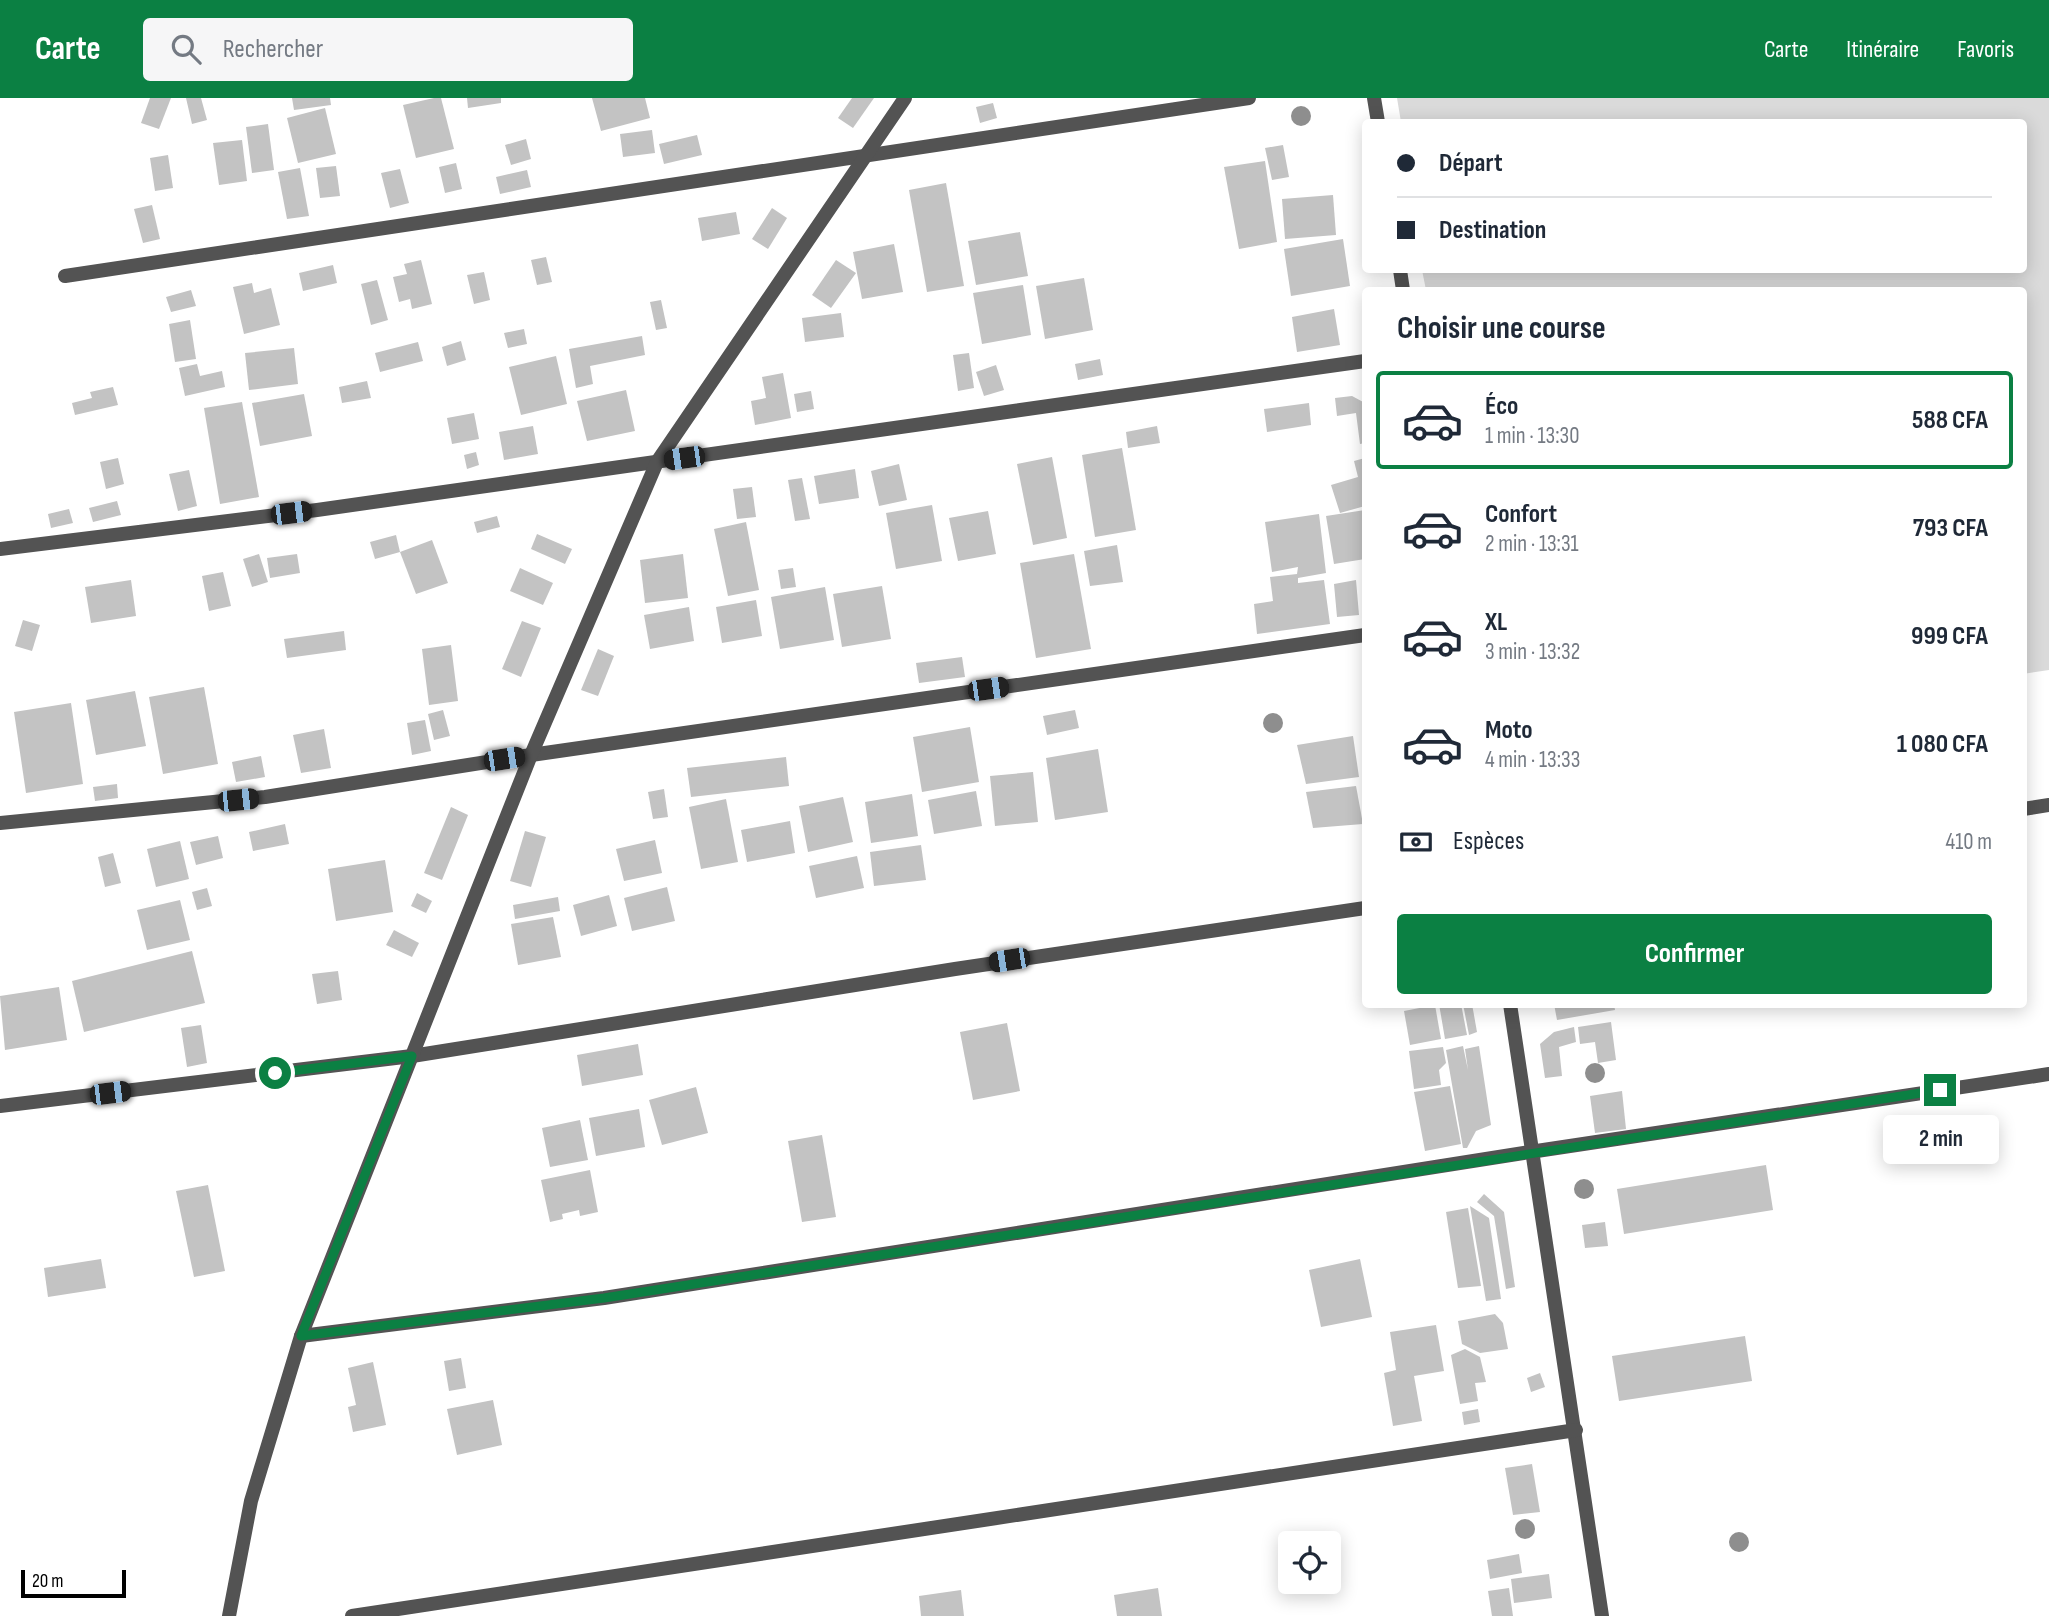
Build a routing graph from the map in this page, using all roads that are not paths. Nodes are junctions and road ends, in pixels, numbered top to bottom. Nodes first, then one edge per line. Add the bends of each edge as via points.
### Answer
1 (905, 98) edge
2 (1249, 98) edge
3 (1374, 98) edge
4 (1378, 119) edge
5 (867, 154) junction
6 (65, 276) dead end
7 (1362, 361) edge
8 (657, 462) junction
9 (0, 549) edge
10 (1362, 635) edge
11 (531, 755) junction
12 (2049, 805) edge
13 (2027, 808) edge
14 (0, 823) edge
15 (1362, 908) edge
16 (1511, 1008) edge
17 (412, 1056) junction
18 (2049, 1074) edge
19 (0, 1107) edge
20 (1530, 1152) junction
21 (301, 1336) junction
22 (1576, 1430) junction
23 (229, 1616) edge
24 (352, 1616) edge
25 (1602, 1616) edge

1 - 5 street
2 - 5 street
3 - 4 street
5 - 6 street
5 - 8 street
7 - 8 street
8 - 9 street
8 - 11 street
10 - 11 street
11 - 14 street via 264,797
11 - 17 street
12 - 13 street
15 - 17 street
16 - 20 street
17 - 19 street
17 - 21 street
18 - 20 street
20 - 21 street via 604,1298
20 - 22 street
21 - 23 street via 251,1501
22 - 24 street
22 - 25 street

